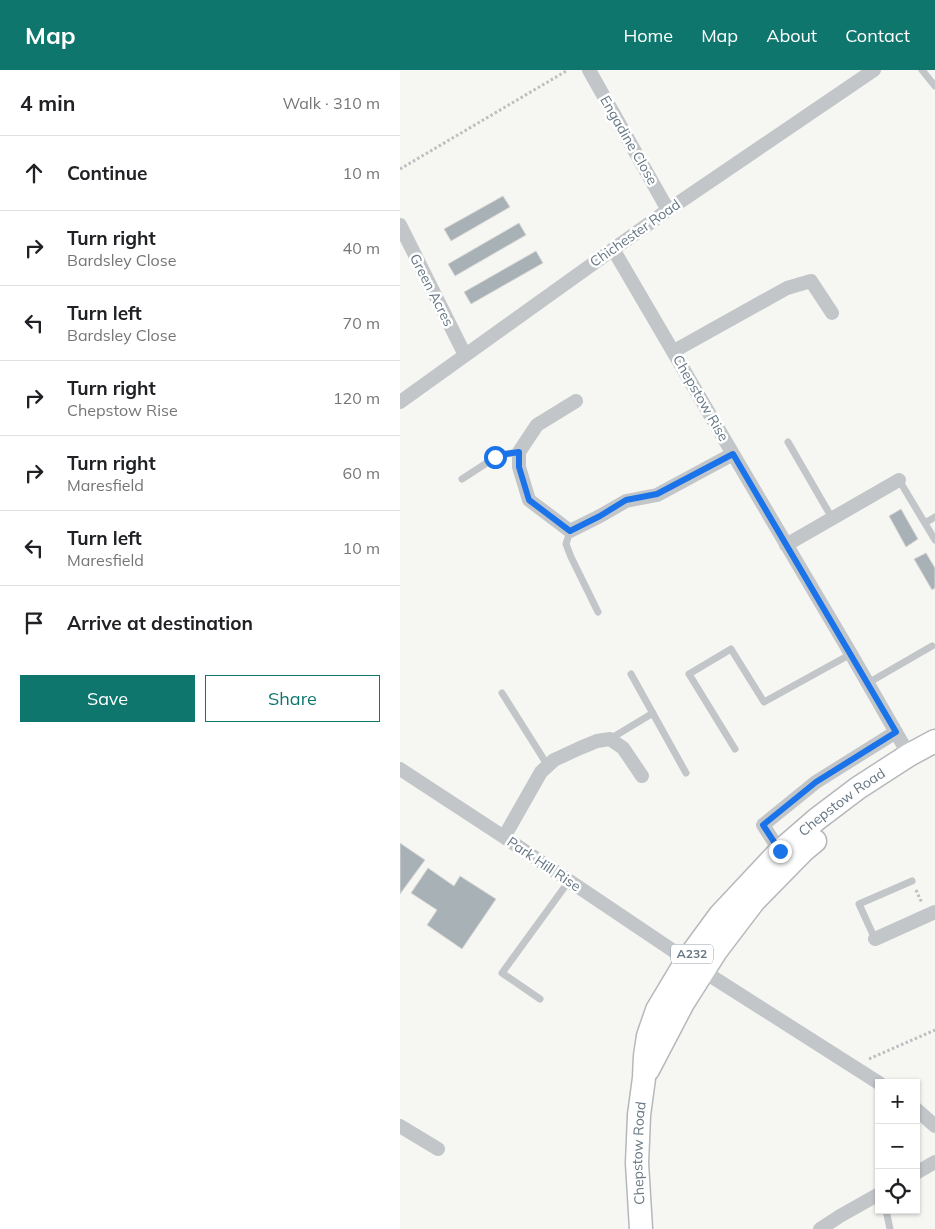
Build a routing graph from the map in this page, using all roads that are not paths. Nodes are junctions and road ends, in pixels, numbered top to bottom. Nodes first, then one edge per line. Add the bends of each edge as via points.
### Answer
1 (589, 70) edge
2 (874, 70) edge
3 (922, 70) edge
4 (935, 86) edge
5 (668, 210) junction
6 (400, 226) edge
7 (613, 248) junction
8 (832, 313) dead end
9 (674, 352) junction
10 (465, 355) junction
11 (576, 401) dead end
12 (400, 402) edge
13 (788, 442) dead end
14 (519, 452) junction
15 (733, 454) junction
16 (462, 479) dead end
17 (899, 480) joint
18 (935, 517) edge
19 (832, 518) junction
20 (925, 523) junction
21 (570, 531) junction
22 (935, 540) edge
23 (786, 545) junction
24 (598, 612) dead end
25 (932, 646) dead end
26 (851, 654) junction
27 (631, 674) dead end
28 (868, 683) junction
29 (502, 693) dead end
30 (653, 713) junction
31 (896, 732) junction
32 (610, 739) junction
33 (935, 741) edge
34 (735, 749) dead end
35 (909, 755) junction
36 (935, 758) edge
37 (548, 766) junction
38 (400, 769) edge
39 (686, 773) dead end
40 (642, 776) dead end
41 (504, 837) junction
42 (780, 851) junction
43 (569, 881) junction
44 (912, 881) road end
45 (932, 914) edge
46 (876, 939) joint
47 (694, 965) junction
48 (540, 999) dead end
49 (875, 1080) edge
50 (920, 1113) edge
51 (400, 1126) edge
52 (935, 1126) edge
53 (438, 1149) dead end
54 (935, 1162) edge
55 (920, 1171) edge
56 (875, 1196) edge
57 (887, 1214) edge
58 (640, 1229) edge
59 (820, 1229) edge
60 (890, 1229) edge

1 - 5 street, Engadine Close
2 - 5 street, Chichester Road
3 - 4 lane
5 - 7 street, Chichester Road
6 - 10 street, Green Acres
7 - 9 street, Chepstow Rise
7 - 10 street, Chichester Road
8 - 9 street via 810,281 787,288
9 - 15 street, Chepstow Rise
10 - 12 street, Chichester Road
11 - 14 street via 537,425
13 - 19 lane
14 - 16 lane via 499,455
14 - 21 street via 519,467 529,500
15 - 21 street via 657,494 626,500
15 - 23 street, Chepstow Rise
17 - 19 street
17 - 20 lane
18 - 20 lane
19 - 23 street
20 - 22 lane
21 - 24 lane via 566,544
23 - 26 street, Chepstow Rise
25 - 28 lane
26 - 28 street, Chepstow Rise
26 - 34 lane via 764,702 731,649 689,674
27 - 30 lane
28 - 31 street, Chepstow Rise
29 - 37 lane
30 - 32 lane
30 - 39 lane
31 - 35 street, Chepstow Rise
31 - 42 street via 816,782 763,825
32 - 37 street via 580,748
32 - 40 street via 623,748
33 - 35 highway, Chepstow Road / A232
35 - 42 highway, Chepstow Road / A232 via 831,808
36 - 47 highway, Chepstow Road / A232 via 878,792 804,850
37 - 41 street via 541,772
38 - 41 street, Park Hill Rise
41 - 43 street, Park Hill Rise
42 - 47 highway, Chepstow Road / A232 via 720,915
43 - 47 street, Park Hill Rise
43 - 48 lane via 502,973
44 - 46 lane via 859,904
45 - 46 street
47 - 49 street, Park Hill Rise
47 - 58 highway, Chepstow Road / A232 via 657,1010 648,1036 639,1115
50 - 52 street
51 - 53 street
54 - 55 street
56 - 59 street
57 - 60 lane

